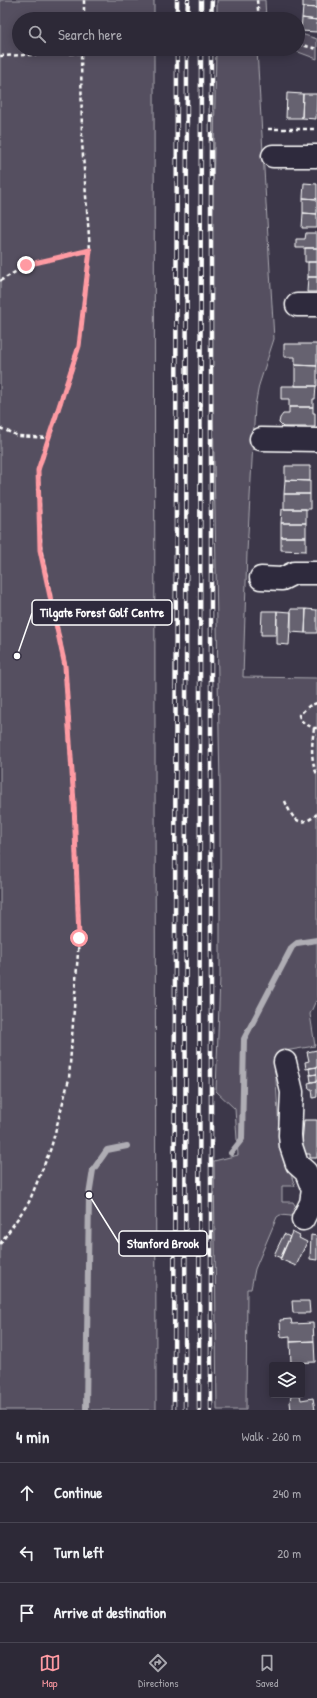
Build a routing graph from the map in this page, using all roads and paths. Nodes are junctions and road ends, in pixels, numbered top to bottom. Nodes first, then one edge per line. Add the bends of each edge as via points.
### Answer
1 (84, 0) edge
2 (257, 0) edge
3 (84, 12) edge
4 (258, 12) edge
5 (305, 46) edge
6 (317, 49) edge
7 (0, 56) edge
8 (12, 56) edge
9 (80, 56) edge
10 (268, 129) dead end
11 (317, 129) edge
12 (273, 156) dead end
13 (317, 156) edge
14 (90, 250) junction
15 (0, 281) edge
16 (0, 428) edge
17 (49, 438) junction
18 (261, 439) dead end
19 (317, 440) edge
20 (317, 573) edge
21 (261, 578) dead end
22 (317, 703) edge
23 (315, 728) edge
24 (317, 774) edge
25 (284, 801) dead end
26 (317, 814) edge
27 (285, 1062) dead end
28 (315, 1197) edge
29 (303, 1219) dead end
30 (0, 1244) edge

1 - 3 path
2 - 4 path
5 - 6 path
7 - 8 path
9 - 14 path via 82,142
10 - 11 path
12 - 13 street
14 - 15 path via 26,265
14 - 17 path via 79,346
16 - 17 path via 18,436
17 - 30 path via 38,470 40,550 65,666 79,938 69,1079 51,1148 29,1202
18 - 19 street
20 - 21 street via 294,573 282,579
22 - 23 path via 299,715 300,720
23 - 24 path via 312,747
25 - 26 path via 294,820 310,821
27 - 28 street via 292,1092 291,1146 296,1164 306,1172
28 - 29 street

